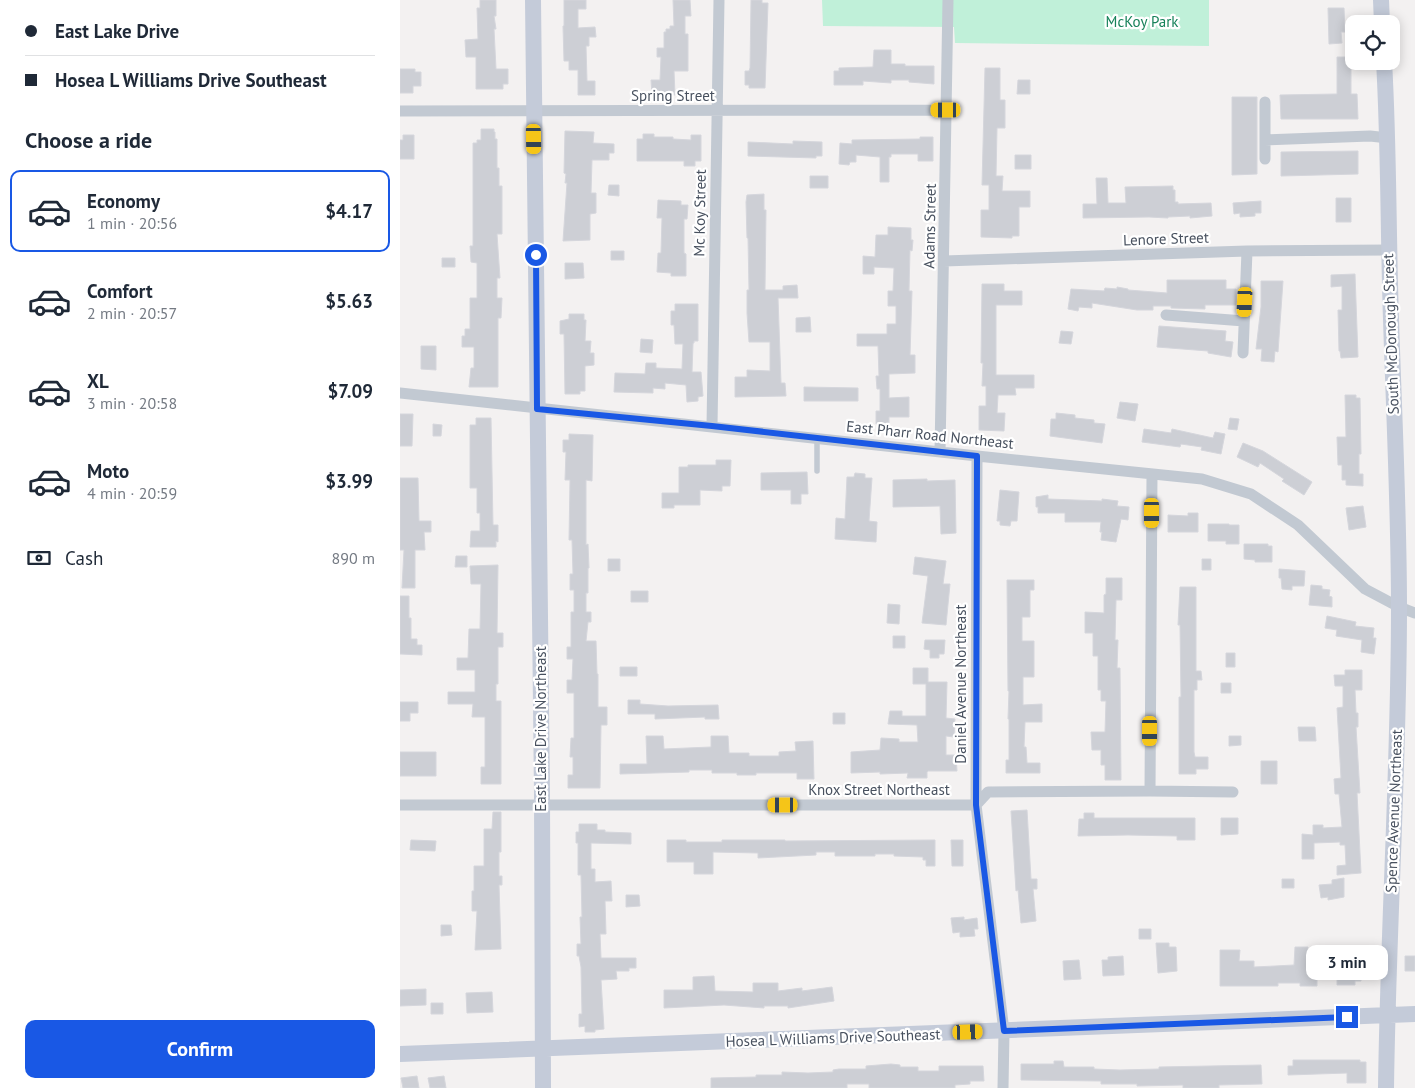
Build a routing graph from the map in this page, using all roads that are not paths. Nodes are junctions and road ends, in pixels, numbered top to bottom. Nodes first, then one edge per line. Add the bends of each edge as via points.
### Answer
1 (532, 0) edge
2 (719, 0) edge
3 (948, 0) edge
4 (1381, 0) edge
5 (1382, 15) edge
6 (1384, 70) edge
7 (1265, 102) dead end
8 (946, 110) junction
9 (400, 111) edge
10 (534, 111) junction
11 (717, 111) junction
12 (1388, 138) junction
13 (1265, 140) junction
14 (1265, 158) dead end
15 (1389, 250) junction
16 (1247, 252) junction
17 (944, 261) junction
18 (1166, 315) dead end
19 (1244, 321) junction
20 (1243, 353) dead end
21 (400, 393) edge
22 (537, 409) junction
23 (712, 426) junction
24 (817, 438) junction
25 (940, 452) junction
26 (977, 456) junction
27 (817, 471) dead end
28 (1152, 474) junction
29 (1399, 607) junction
30 (1415, 613) edge
31 (1150, 791) junction
32 (1233, 792) dead end
33 (541, 805) junction
34 (976, 805) junction
35 (400, 806) edge
36 (1415, 1014) edge
37 (1387, 1015) junction
38 (1004, 1031) junction
39 (543, 1050) junction
40 (400, 1054) edge
41 (543, 1088) edge
42 (1003, 1088) edge
43 (1386, 1088) edge

1 - 10 street, East Lake Drive Northeast
2 - 11 street, Mc Koy Street
3 - 8 street, Adams Street
4 - 5 street
6 - 12 street, South McDonough Street
7 - 13 street
8 - 11 street, Spring Street
8 - 17 street, Adams Street
9 - 10 street, Spring Street
10 - 11 street, Spring Street
10 - 22 street, East Lake Drive Northeast
11 - 23 street, Mc Koy Street
12 - 13 street
12 - 15 street, South McDonough Street
13 - 14 street
15 - 16 street, Lenore Street
15 - 29 street, South McDonough Street
16 - 17 street, Lenore Street
16 - 19 street
17 - 25 street, Adams Street
18 - 19 street
19 - 20 street
21 - 22 street, East Pharr Road Northeast
22 - 23 street, East Pharr Road Northeast
22 - 33 street, East Lake Drive Northeast
23 - 24 street, East Pharr Road Northeast
24 - 25 street, East Pharr Road Northeast
24 - 27 lane
25 - 26 street, East Pharr Road Northeast
26 - 28 street, East Pharr Road Northeast
26 - 34 street, Daniel Avenue Northeast
28 - 29 street, East Pharr Road Northeast via 1202,478 1252,494 1298,526 1365,589
28 - 31 street
29 - 30 street, East Pharr Road Northeast
29 - 37 street, Spence Avenue Northeast
31 - 32 street
31 - 34 street via 988,792
33 - 34 street, Knox Street Northeast
33 - 35 street, Knox Street Northeast
33 - 39 street, East Lake Drive Northeast
34 - 38 street, Daniel Avenue Northeast
36 - 37 street, Hosea L Williams Drive Southeast
37 - 38 street, Hosea L Williams Drive Southeast
37 - 43 street, Spence Avenue Northeast
38 - 39 street, Hosea L Williams Drive Southeast
38 - 42 street, Daniel Avenue Northeast
39 - 40 street, Hosea L Williams Drive Southeast
39 - 41 street, East Lake Drive Northeast

